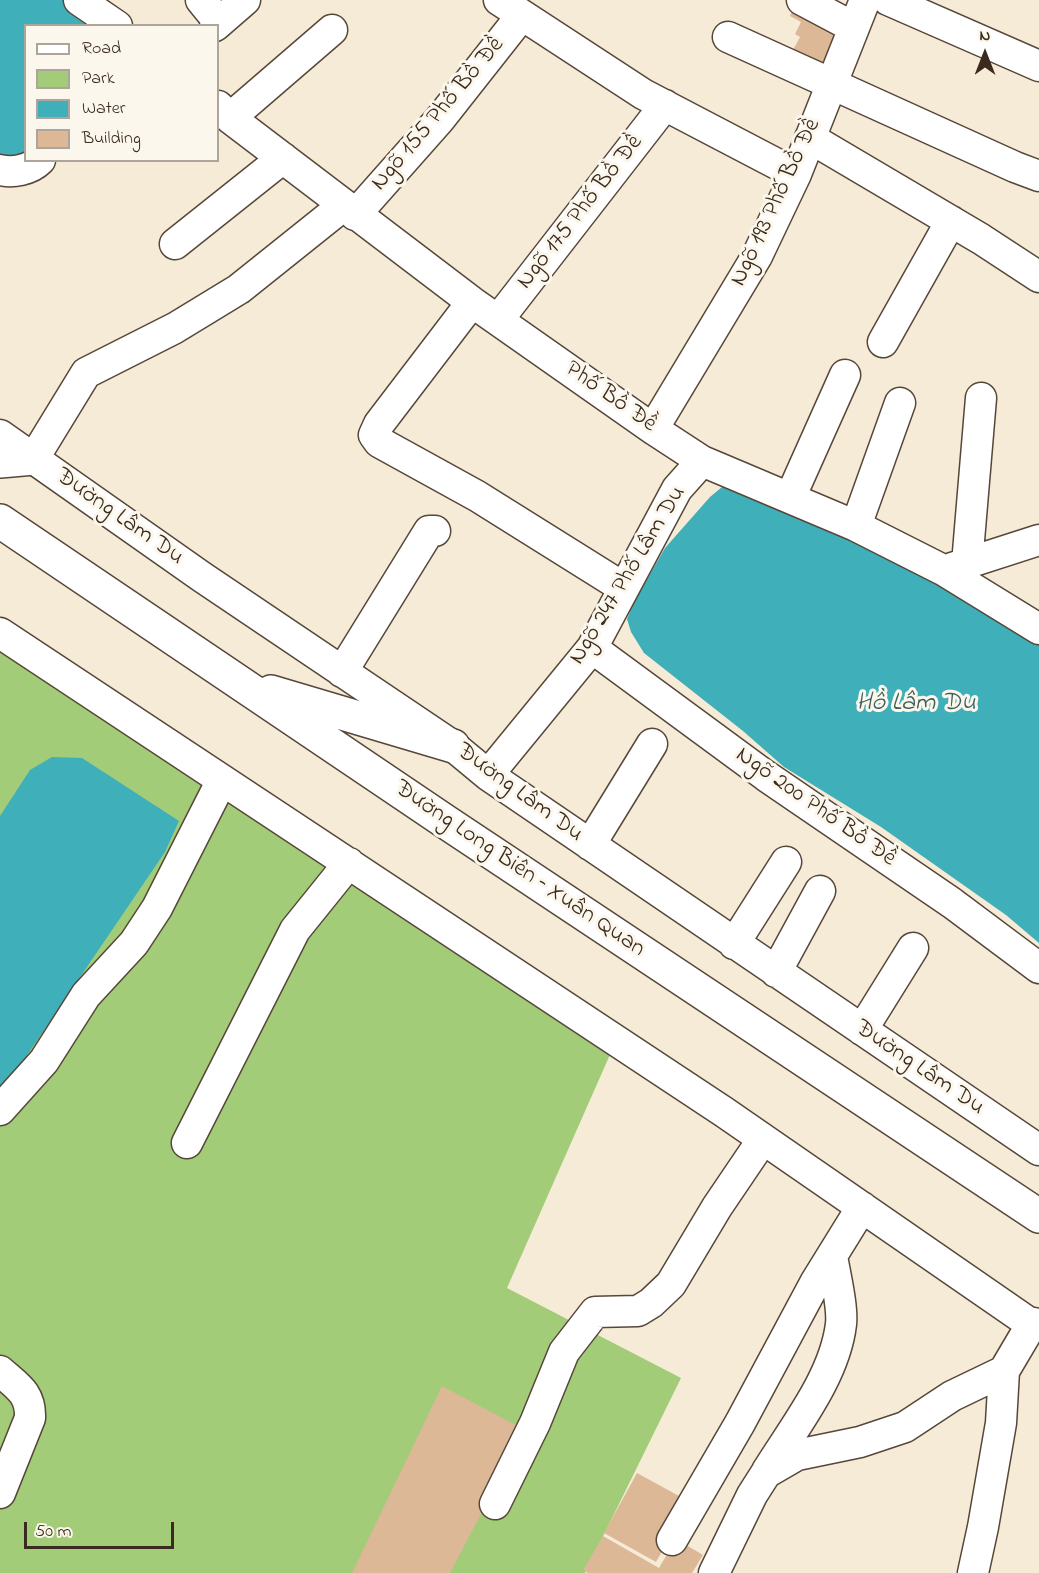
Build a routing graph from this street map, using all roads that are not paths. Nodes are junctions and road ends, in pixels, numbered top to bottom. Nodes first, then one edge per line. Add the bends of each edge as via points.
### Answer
1 (79, 0) edge
2 (245, 0) edge
3 (801, 0) edge
4 (865, 0) edge
5 (888, 0) edge
6 (511, 8) edge
7 (212, 16) edge
8 (114, 24) edge
9 (853, 27) junction
10 (332, 30) dead end
11 (728, 37) dead end
12 (1039, 66) edge
13 (831, 83) junction
14 (665, 105) junction
15 (224, 112) edge
16 (810, 138) junction
17 (284, 158) junction
18 (38, 162) edge
19 (0, 170) edge
20 (796, 174) junction
21 (1039, 176) edge
22 (349, 210) junction
23 (951, 222) junction
24 (175, 244) dead end
25 (1039, 277) edge
26 (472, 302) junction
27 (498, 320) junction
28 (883, 342) dead end
29 (845, 375) dead end
30 (981, 398) dead end
31 (900, 403) dead end
32 (653, 429) junction
33 (0, 435) edge
34 (34, 458) junction
35 (0, 461) edge
36 (702, 461) junction
37 (790, 498) junction
38 (0, 521) edge
39 (856, 526) junction
40 (435, 531) dead end
41 (1039, 540) edge
42 (955, 567) junction
43 (624, 588) junction
44 (1039, 629) edge
45 (0, 633) edge
46 (592, 648) junction
47 (342, 672) junction
48 (240, 683) junction
49 (652, 744) dead end
50 (453, 746) junction
51 (488, 775) junction
52 (222, 780) junction
53 (590, 845) junction
54 (786, 862) dead end
55 (349, 863) junction
56 (820, 891) dead end
57 (734, 944) junction
58 (913, 948) dead end
59 (1039, 968) edge
60 (776, 972) junction
61 (861, 1030) junction
62 (0, 1110) edge
63 (763, 1138) junction
64 (187, 1143) dead end
65 (1038, 1148) edge
66 (978, 1174) junction
67 (1039, 1192) edge
68 (862, 1207) junction
69 (1039, 1216) edge
70 (832, 1256) junction
71 (1033, 1323) edge
72 (0, 1371) edge
73 (1004, 1371) junction
74 (766, 1473) junction
75 (0, 1493) edge
76 (495, 1504) dead end
77 (672, 1540) dead end
78 (714, 1573) edge
79 (973, 1573) edge

1 - 8 street
2 - 7 street
3 - 9 street
4 - 9 street, Ngõ 193 Phố Bồ Đề
5 - 12 street
6 - 14 street
6 - 22 street, Ngõ 155 Phố Bồ Đề via 440,119
9 - 13 street, Ngõ 193 Phố Bồ Đề
10 - 15 street
11 - 13 street
13 - 16 street, Ngõ 193 Phố Bồ Đề
13 - 21 street
14 - 20 street
14 - 27 street, Ngõ 175 Phố Bồ Đề
15 - 17 street, Phố Bồ Đề
16 - 20 street, Ngõ 193 Phố Bồ Đề
16 - 23 street
17 - 22 street, Phố Bồ Đề
17 - 24 street
18 - 19 street via 8,172
20 - 32 street, Ngõ 193 Phố Bồ Đề via 757,256
22 - 26 street, Phố Bồ Đề
22 - 34 street, Ngõ 155 Phố Bồ Đề via 175,328 86,373
23 - 25 street
23 - 28 street
26 - 27 street, Phố Bồ Đề
26 - 43 street via 374,435 378,442 477,496
27 - 32 street, Phố Bồ Đề
29 - 37 street
30 - 42 street
31 - 39 street
32 - 36 street, Phố Bồ Đề
33 - 34 street, Đường Lâm Du
34 - 35 main road
34 - 47 street, Đường Lâm Du
36 - 37 street, Phố Bồ Đề
36 - 43 street, Ngõ 247 Phố Lâm Du via 677,489
37 - 39 street, Phố Bồ Đề
38 - 48 main road, Đường Long Biên – Xuân Quan
39 - 42 street, Phố Bồ Đề
40 - 47 street via 429,531
41 - 42 street
42 - 44 street, Phố Bồ Đề
43 - 46 street, Ngõ 247 Phố Lâm Du
45 - 52 street
46 - 51 street, Ngõ 247 Phố Lâm Du
46 - 59 street, Ngõ 200 Phố Bồ Đề
47 - 50 street, Đường Lâm Du
48 - 50 main road
48 - 66 main road, Đường Long Biên – Xuân Quan
49 - 53 street
50 - 51 street, Đường Lâm Du
51 - 53 street, Đường Lâm Du
52 - 55 street
52 - 62 street via 157,908 134,943 86,996 44,1061
53 - 57 street, Đường Lâm Du
54 - 57 street
55 - 63 street
55 - 64 street via 295,930
56 - 60 street
57 - 60 street, Đường Lâm Du
58 - 61 street
60 - 61 street, Đường Lâm Du
61 - 65 street, Đường Lâm Du
63 - 68 street
63 - 76 street via 671,1284 638,1311 595,1312 564,1352
66 - 67 main road
66 - 69 main road, Đường Long Biên – Xuân Quan
68 - 70 street
68 - 71 street
70 - 74 street via 842,1322 834,1356
70 - 77 street
71 - 73 street
72 - 75 street via 26,1394 31,1406 30,1418
73 - 74 street via 952,1396 905,1427 860,1442 797,1455
73 - 79 street via 1001,1423
74 - 78 street

